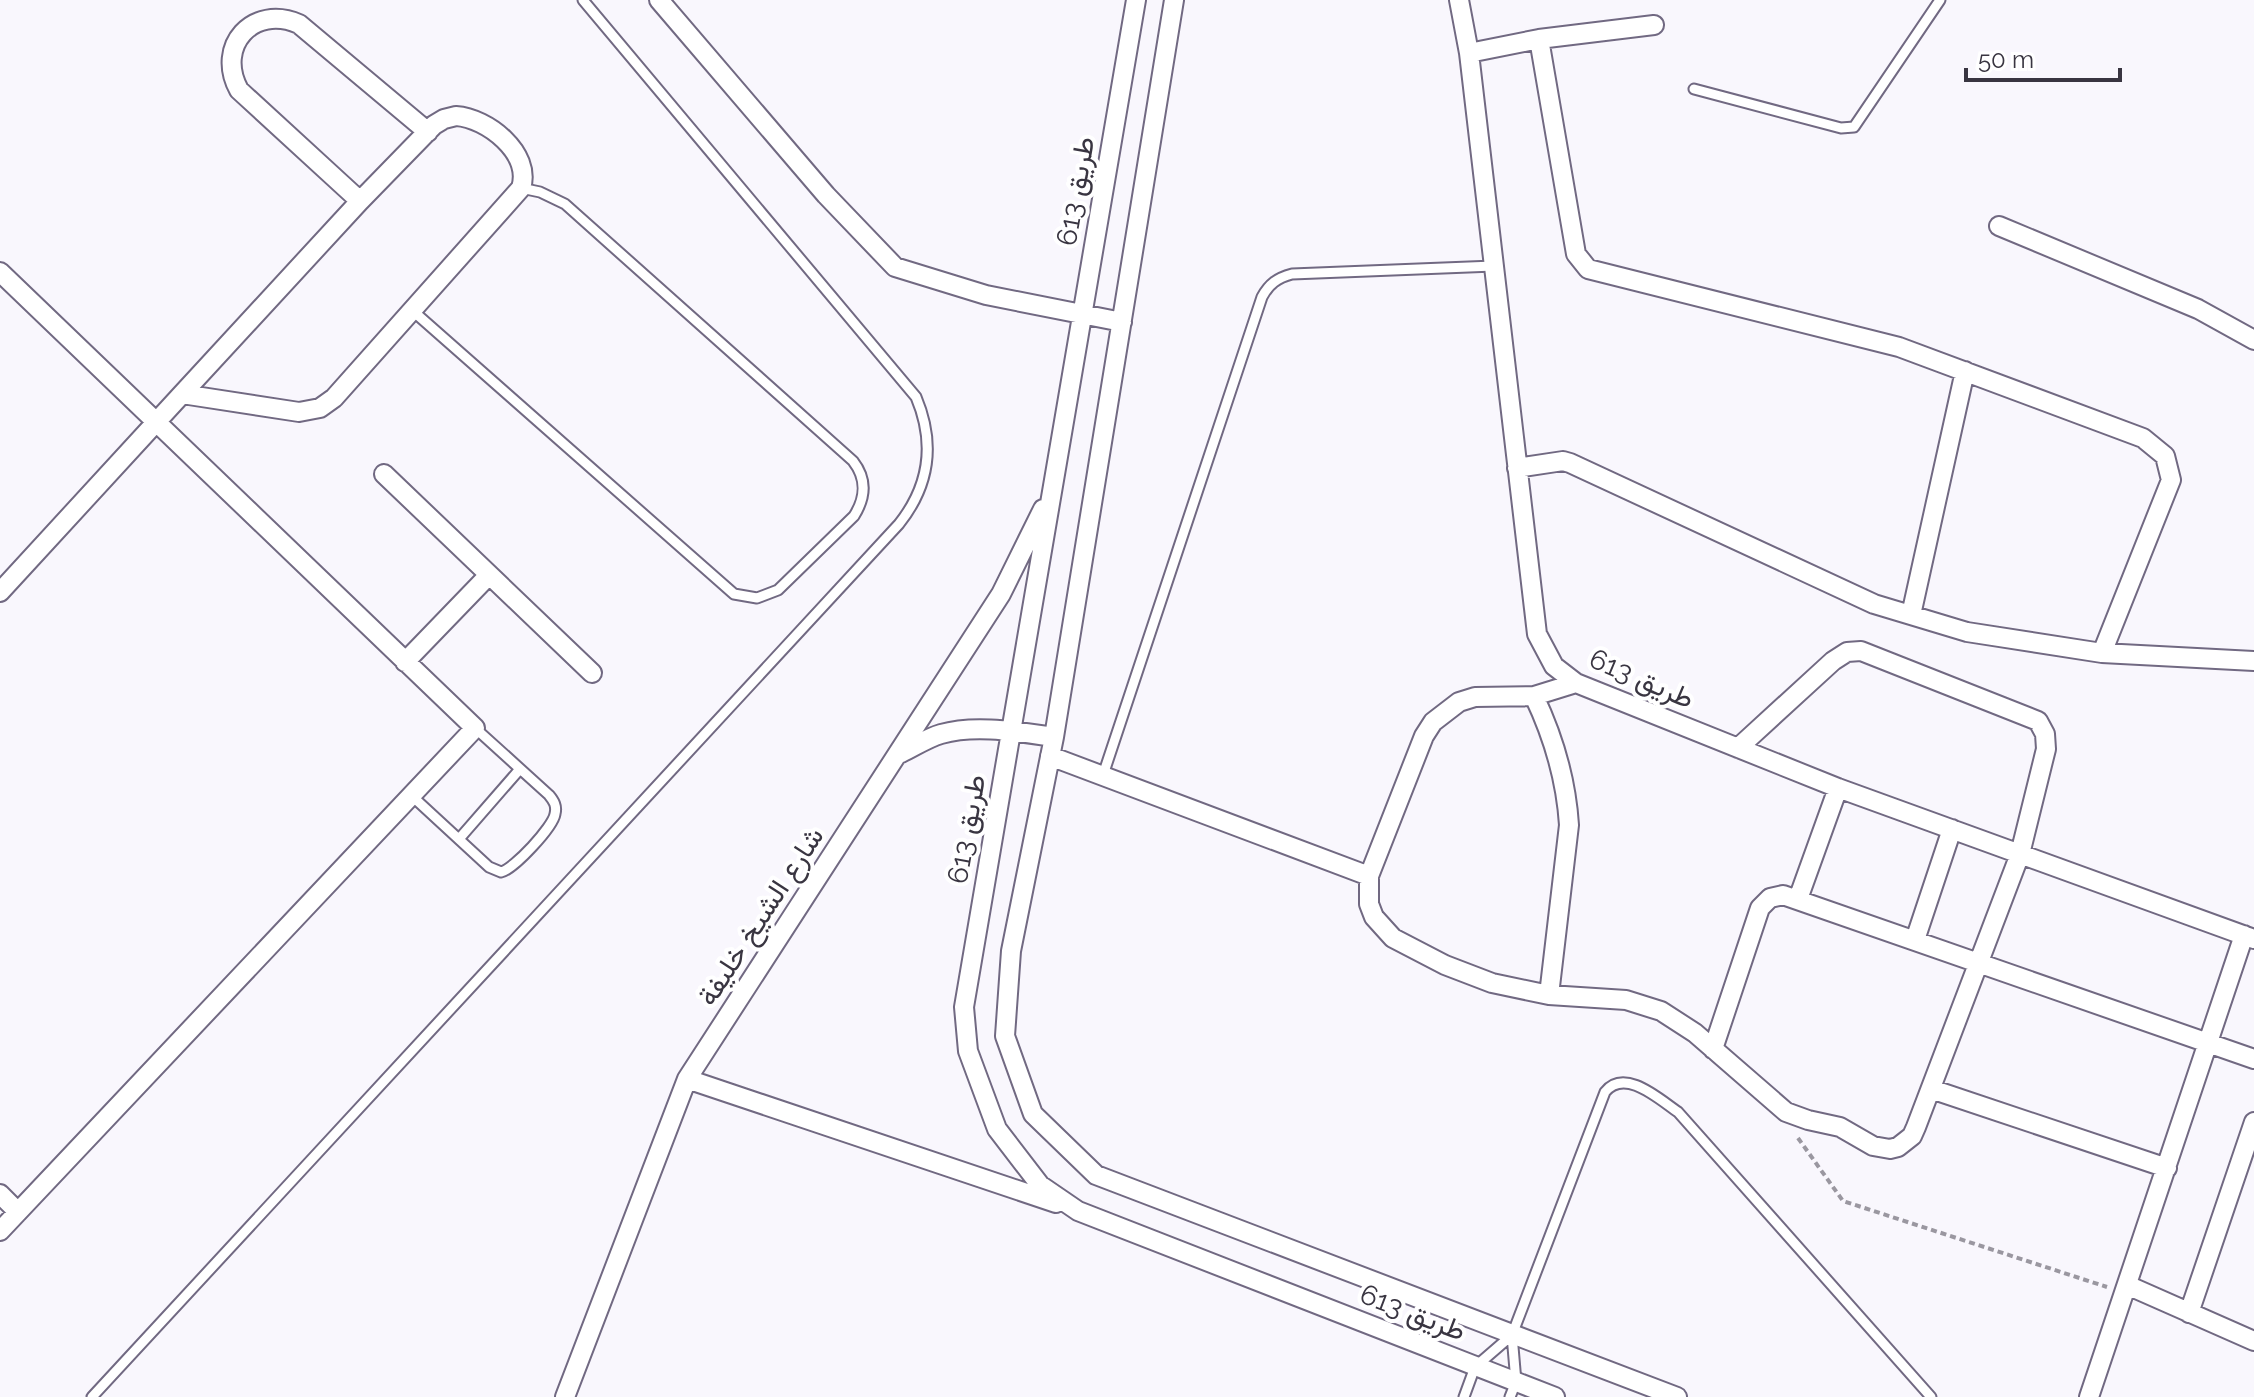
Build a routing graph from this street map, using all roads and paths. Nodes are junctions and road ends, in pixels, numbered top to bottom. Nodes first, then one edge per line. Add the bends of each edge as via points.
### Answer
1 (583, 0) edge
2 (659, 0) edge
3 (1136, 0) edge
4 (1174, 0) edge
5 (1459, 0) edge
6 (1940, 0) edge
7 (1654, 25) dead end
8 (1539, 39) junction
9 (1469, 53) junction
10 (1694, 89) dead end
11 (428, 132) junction
12 (521, 188) junction
13 (360, 201) junction
14 (1999, 226) dead end
15 (1494, 266) junction
16 (0, 272) edge
17 (413, 311) junction
18 (1082, 315) junction
19 (1122, 322) junction
20 (2254, 340) edge
21 (1965, 371) junction
22 (182, 394) junction
23 (157, 422) junction
24 (1517, 468) junction
25 (384, 474) dead end
26 (1052, 491) junction
27 (489, 575) junction
28 (0, 592) edge
29 (1911, 615) junction
30 (2102, 653) junction
31 (2254, 661) edge
32 (405, 662) junction
33 (592, 673) dead end
34 (1576, 683) junction
35 (1534, 696) junction
36 (475, 728) junction
37 (1011, 731) junction
38 (1054, 737) junction
39 (1738, 748) junction
40 (899, 754) junction
41 (1050, 756) junction
42 (520, 769) junction
43 (1103, 775) junction
44 (1838, 788) junction
45 (412, 796) junction
46 (1952, 829) junction
47 (459, 839) junction
48 (2020, 854) junction
49 (1369, 876) junction
50 (1798, 899) junction
51 (2249, 937) edge
52 (1915, 940) junction
53 (1980, 963) junction
54 (1549, 995) junction
55 (2208, 1043) junction
56 (1713, 1049) junction
57 (2254, 1059) edge
58 (687, 1079) junction
59 (1931, 1089) junction
60 (1797, 1117) junction
61 (2254, 1122) edge
62 (2167, 1168) junction
63 (0, 1194) edge
64 (1078, 1211) junction
65 (18, 1212) junction
66 (0, 1231) edge
67 (2126, 1289) junction
68 (2189, 1313) junction
69 (1512, 1335) junction
70 (2254, 1341) edge
71 (1475, 1367) junction
72 (1513, 1390) edge
73 (92, 1397) edge
74 (565, 1397) edge
75 (1464, 1397) edge
76 (1555, 1397) edge
77 (1677, 1397) edge
78 (1931, 1397) edge
79 (2089, 1397) edge

1 - 73 lane via 916,397 927,429 924,480 899,524
2 - 18 street via 826,195 895,267 986,295
3 - 18 street, طريق 613
4 - 19 street, طريق 613
5 - 9 street, طريق 613
6 - 10 lane via 1854,127
7 - 8 street
8 - 9 street
8 - 21 street via 1576,254 1588,269 1899,347
9 - 15 street, طريق 613
11 - 12 street via 456,116 489,126 519,160
11 - 13 street
11 - 13 street via 299,24 278,18 247,29 231,58 239,90
12 - 17 street
12 - 17 lane via 565,204 853,461 864,486 854,516 778,590 757,598 734,594
13 - 22 street
14 - 20 street via 2198,309
15 - 24 street, طريق 613
15 - 43 lane via 1292,274 1273,281 1262,297
16 - 23 street
17 - 22 street via 320,408 288,411
18 - 19 street
18 - 26 street, طريق 613
19 - 38 street, طريق 613
21 - 29 street
21 - 30 street via 2143,438 2165,456 2171,480
22 - 23 street
23 - 28 street
23 - 32 street
24 - 29 street via 1570,463 1874,604
24 - 34 street, طريق 613 via 1537,634 1554,666
25 - 27 street
26 - 37 street, طريق 613
26 - 40 street, شارع الشيخ خليفة via 1001,594
27 - 32 street
27 - 33 street
29 - 30 street via 1967,632
30 - 31 street
32 - 36 street
34 - 35 street
34 - 39 street, طريق 613
35 - 49 street via 1475,697 1433,722
35 - 54 street via 1556,747 1569,825
36 - 42 lane
36 - 45 street
37 - 38 street
37 - 40 street via 953,732
37 - 64 street, طريق 613 via 964,1007 968,1051 997,1129 1040,1185
38 - 41 street, طريق 613
39 - 44 street, طريق 613
39 - 48 street via 1833,661 1861,651 2038,721 2046,749
40 - 58 street, شارع الشيخ خليفة
41 - 43 street
41 - 69 street, طريق 613 via 1011,951 1005,1036 1033,1114 1096,1175
42 - 47 lane
42 - 47 lane via 553,800 556,812 522,856 507,870 495,870
43 - 49 street
44 - 46 street, طريق 613
44 - 50 street
45 - 47 lane
45 - 65 street
46 - 48 street, طريق 613
46 - 52 street
48 - 51 street, طريق 613
48 - 53 street
49 - 54 street via 1374,917 1393,938 1469,975
50 - 52 street
50 - 56 street via 1776,895 1760,908
51 - 55 street
52 - 53 street
53 - 55 street
53 - 59 street
54 - 56 street via 1643,1004 1679,1021
55 - 57 street
55 - 62 street
56 - 60 street via 1773,1103
58 - 64 street
58 - 74 street, شارع الشيخ خليفة
59 - 60 street via 1912,1136 1890,1149 1873,1146 1840,1127
59 - 62 street
60 - 67 path via 1793,1130 1843,1201
61 - 68 street
62 - 67 street
63 - 65 street
64 - 71 street, طريق 613
65 - 66 street
67 - 68 street
67 - 79 street
68 - 70 street
69 - 71 lane, طريق 613
69 - 72 lane
69 - 77 street, طريق 613
69 - 78 lane via 1605,1092 1625,1083 1678,1112
71 - 72 street, طريق 613
71 - 75 lane, طريق 613
72 - 76 street, طريق 613

